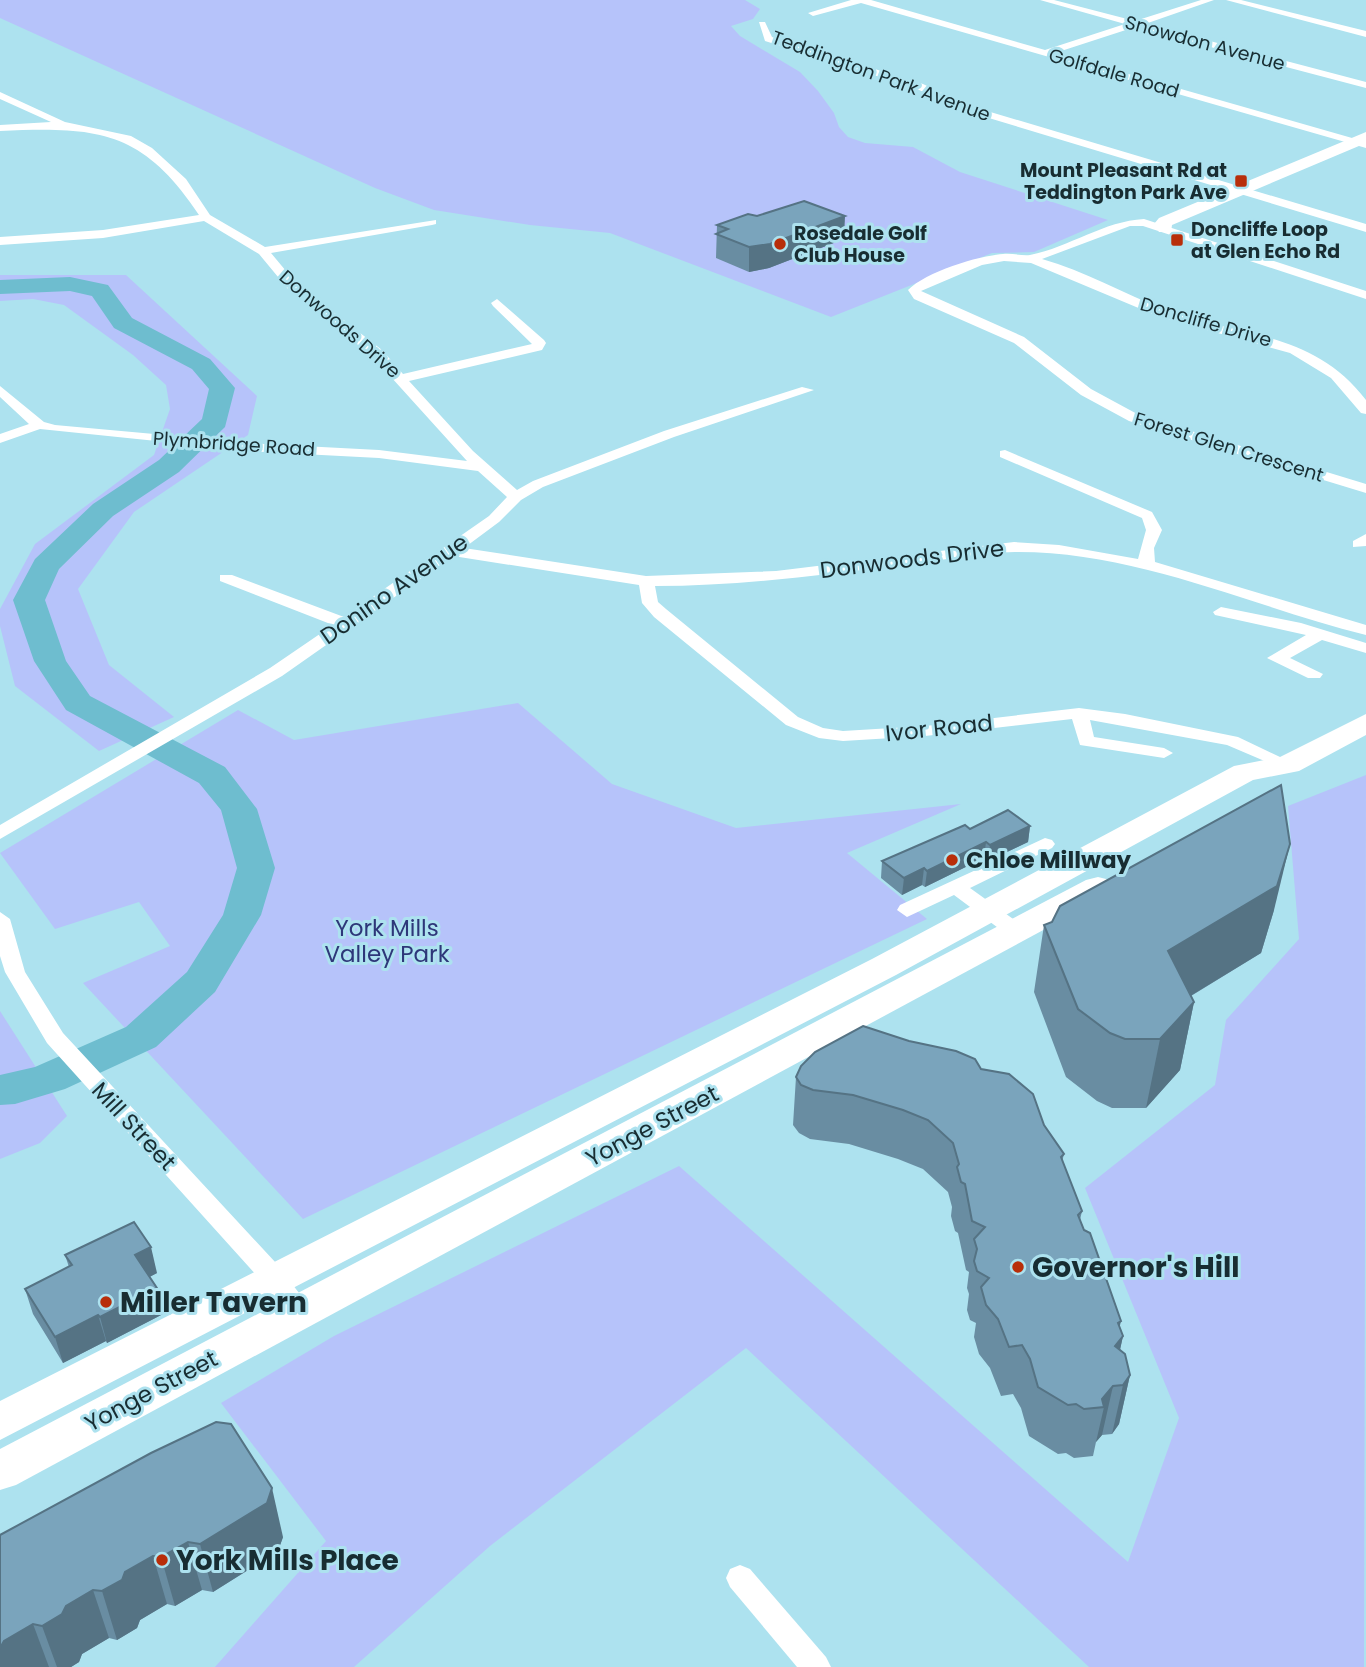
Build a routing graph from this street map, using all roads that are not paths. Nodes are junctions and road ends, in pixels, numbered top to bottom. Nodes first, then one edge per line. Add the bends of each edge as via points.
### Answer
1 (861, 0) edge
2 (1044, 0) edge
3 (1210, 0) edge
4 (1230, 0) edge
5 (813, 13) dead end
6 (762, 24) dead end
7 (1135, 24) junction
8 (1366, 34) edge
9 (1045, 53) junction
10 (1366, 85) edge
11 (0, 95) edge
12 (65, 125) junction
13 (0, 128) edge
14 (1362, 141) edge
15 (1237, 192) junction
16 (206, 217) junction
17 (432, 222) dead end
18 (1165, 228) junction
19 (1366, 228) edge
20 (1366, 235) edge
21 (0, 242) edge
22 (263, 251) junction
23 (1030, 259) junction
24 (1366, 295) edge
25 (497, 303) dead end
26 (402, 378) junction
27 (0, 390) edge
28 (807, 390) dead end
29 (1366, 410) edge
30 (40, 425) junction
31 (0, 439) edge
32 (1005, 454) dead end
33 (481, 467) junction
34 (1366, 489) edge
35 (516, 497) junction
36 (450, 551) junction
37 (1147, 565) junction
38 (226, 578) dead end
39 (646, 581) junction
40 (1221, 612) dead end
41 (344, 623) junction
42 (1366, 630) edge
43 (1320, 634) junction
44 (1366, 648) edge
45 (1314, 674) dead end
46 (1079, 713) junction
47 (1366, 723) edge
48 (163, 737) joint
49 (1164, 753) dead end
50 (1288, 765) junction
51 (1256, 802) edge
52 (0, 833) edge
53 (1045, 844) dead end
54 (1124, 873) edge
55 (954, 887) junction
56 (907, 910) dead end
57 (989, 911) junction
58 (0, 919) edge
59 (1016, 930) junction
60 (288, 1298) junction
61 (0, 1422) edge
62 (0, 1471) edge
63 (740, 1578) dead end
64 (816, 1667) edge

1 - 5 street
1 - 9 street, Golfdale Road
2 - 7 street, Snowdon Avenue
3 - 7 street
4 - 8 street
6 - 15 street, Teddington Park Avenue via 772,41 919,86 950,103 1023,129
7 - 9 street
7 - 10 street, Snowdon Avenue
9 - 14 street, Golfdale Road
11 - 12 street
12 - 13 street, Donwoods Drive
12 - 16 street, Donwoods Drive via 127,138 148,150 182,181
14 - 15 street
15 - 18 street via 1163,223
15 - 19 street, Teddington Park Avenue
15 - 20 street, Teddington Park Avenue
16 - 21 street via 103,234
16 - 22 street, Donwoods Drive
17 - 22 street
18 - 23 street via 1128,223
18 - 24 street
22 - 26 street, Donwoods Drive via 292,286 349,329
23 - 29 street, Doncliffe Drive via 1167,315 1293,349 1330,369
23 - 34 street, Forest Glen Crescent via 995,257 919,286 914,293 1019,340 1086,392 1134,418
25 - 26 street via 539,343 537,347
26 - 33 street, Donwoods Drive
27 - 30 street
28 - 35 street, Donino Avenue via 669,434 538,484
30 - 31 street
30 - 33 street, Plymbridge Road
32 - 37 street via 1147,515 1154,522 1155,534 1145,555
33 - 35 street, Donwoods Drive
35 - 36 street, Donino Avenue
36 - 39 street, Donwoods Drive
36 - 41 street, Donino Avenue
37 - 39 street, Donwoods Drive via 1014,547 776,576
37 - 42 street, Donwoods Drive
38 - 41 street
39 - 46 street, Ivor Road via 650,603 660,613 792,720 818,733 925,731
40 - 43 street
41 - 48 street, Donino Avenue via 276,672
43 - 44 street
43 - 45 street via 1276,658
46 - 49 street via 1086,741
46 - 50 street, Ivor Road via 1232,741
47 - 50 main road, Yonge Street
48 - 52 street, Donino Avenue
50 - 51 main road via 1280,790
50 - 57 main road, Yonge Street via 1245,772
53 - 55 street
54 - 59 main road, Yonge Street
55 - 56 street
55 - 57 street
57 - 59 street
57 - 60 main road, Yonge Street
58 - 60 street, Mill Street via 15,972 55,1038
59 - 60 main road, Yonge Street
60 - 61 main road, Yonge Street
60 - 62 main road, Yonge Street
63 - 64 street

